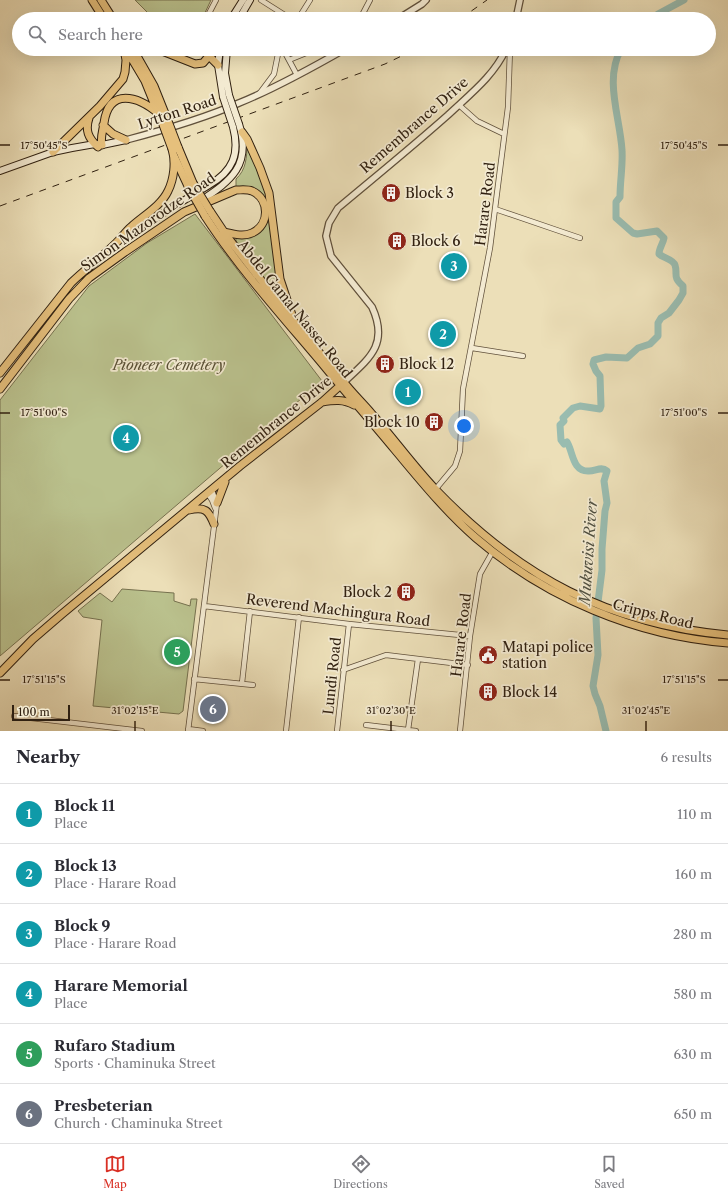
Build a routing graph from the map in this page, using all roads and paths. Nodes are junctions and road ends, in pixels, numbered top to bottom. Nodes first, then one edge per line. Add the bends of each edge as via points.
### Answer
1 (92, 0) edge
2 (101, 0) edge
3 (216, 0) edge
4 (243, 0) edge
5 (250, 0) edge
6 (261, 0) edge
7 (310, 0) edge
8 (370, 0) edge
9 (426, 0) edge
10 (520, 0) edge
11 (100, 12) edge
12 (109, 12) edge
13 (210, 12) edge
14 (235, 12) edge
15 (243, 12) edge
16 (279, 12) edge
17 (302, 12) edge
18 (364, 12) edge
19 (409, 12) edge
20 (517, 12) edge
21 (125, 56) edge
22 (129, 56) edge
23 (137, 56) edge
24 (174, 56) edge
25 (209, 56) joint
26 (219, 56) edge
27 (226, 56) edge
28 (278, 56) edge
29 (287, 56) edge
30 (299, 56) edge
31 (332, 56) edge
32 (502, 56) edge
33 (510, 56) edge
34 (179, 58) joint
35 (289, 60) junction
36 (218, 65) junction
37 (297, 75) junction
38 (258, 95) junction
39 (226, 96) junction
40 (459, 105) junction
41 (158, 114) junction
42 (89, 118) junction
43 (165, 122) junction
44 (103, 125) junction
45 (242, 132) junction
46 (504, 134) junction
47 (126, 140) junction
48 (98, 145) junction
49 (174, 149) junction
50 (53, 152) junction
51 (43, 156) junction
52 (0, 171) edge
53 (495, 209) junction
54 (184, 212) junction
55 (207, 214) junction
56 (224, 232) junction
57 (580, 238) dead end
58 (120, 240) junction
59 (293, 320) junction
60 (472, 348) junction
61 (523, 356) dead end
62 (0, 373) edge
63 (342, 384) junction
64 (0, 389) edge
65 (322, 402) junction
66 (358, 407) junction
67 (226, 480) junction
68 (434, 491) junction
69 (210, 493) junction
70 (217, 506) junction
71 (187, 511) junction
72 (214, 524) junction
73 (495, 549) junction
74 (204, 606) junction
75 (600, 610) junction
76 (250, 611) junction
77 (299, 617) junction
78 (349, 624) junction
79 (728, 635) edge
80 (470, 636) junction
81 (728, 643) edge
82 (418, 659) junction
83 (468, 665) junction
84 (344, 670) junction
85 (0, 673) edge
86 (194, 679) junction
87 (242, 683) junction
88 (253, 685) dead end
89 (14, 716) dead end
90 (366, 725) dead end
91 (188, 730) edge
92 (408, 730) junction
93 (142, 731) edge
94 (203, 731) edge
95 (286, 731) edge
96 (337, 731) edge
97 (416, 731) edge
98 (460, 731) edge

1 - 11 main road
2 - 12 main road
3 - 13 street
4 - 14 main road
5 - 15 main road
6 - 16 street
7 - 17 street
8 - 18 street
9 - 19 street
10 - 20 street
21 - 42 main road via 123,79
22 - 41 main road, Abdel Gamal Nasser Road via 145,81
23 - 43 main road, Abdel Gamal Nasser Road via 154,86
24 - 34 main road
25 - 34 main road via 203,63 195,64
25 - 36 main road
26 - 36 main road
27 - 39 main road
28 - 38 street via 274,74
29 - 35 street
30 - 35 street
31 - 37 street, Lytton Road
32 - 40 street, Remembrance Drive via 495,69
33 - 46 street, Harare Road via 508,107
35 - 37 street
36 - 39 main road
37 - 38 street, Lytton Road
38 - 47 street, Lytton Road via 223,110
39 - 45 main road, Simon Mazorodze Road, bridge
39 - 58 main road, Simon Mazorodze Road, bridge via 236,136 235,154 230,168 209,185
40 - 46 street via 477,120
40 - 63 street, Remembrance Drive via 338,208 329,223 326,236 331,256 372,307 379,327 377,343 372,354
41 - 43 main road, Abdel Gamal Nasser Road
41 - 44 main road via 140,101 122,99 108,108
42 - 48 main road via 87,132 90,139
42 - 50 main road
43 - 49 main road, Abdel Gamal Nasser Road, bridge
44 - 47 main road via 113,134
44 - 48 main road
45 - 54 main road, Simon Mazorodze Road via 242,156 233,176
45 - 59 main road via 269,193 280,279
46 - 53 street, Harare Road
47 - 48 main road, Lytton Road
48 - 50 main road, Lytton Road
48 - 51 main road, Lytton Road via 93,149
49 - 55 main road, Abdel Gamal Nasser Road, bridge
49 - 58 main road via 172,181 168,191
50 - 51 main road, Lytton Road
51 - 52 main road, Lytton Road
53 - 57 street
53 - 60 street, Harare Road via 490,254
54 - 56 main road via 236,190 249,190 261,198 266,212 262,225 257,230 240,235
54 - 64 main road, Simon Mazorodze Road via 89,278 69,299
55 - 56 main road, Abdel Gamal Nasser Road
55 - 63 main road, Abdel Gamal Nasser Road via 245,270
56 - 59 main road, Abdel Gamal Nasser Road
58 - 62 main road, Simon Mazorodze Road via 71,283
59 - 63 main road, Abdel Gamal Nasser Road
60 - 61 street
60 - 68 street, Harare Road via 463,389 458,458 451,472
63 - 65 main road, Remembrance Drive
63 - 66 main road, Abdel Gamal Nasser Road
63 - 68 main road, Abdel Gamal Nasser Road via 372,414
65 - 66 main road via 348,401
65 - 67 main road, Remembrance Drive via 240,466
66 - 68 main road, Abdel Gamal Nasser Road
67 - 69 main road, Remembrance Drive
67 - 70 main road
68 - 73 main road, Abdel Gamal Nasser Road via 468,530
69 - 70 street
69 - 71 main road, Remembrance Drive
70 - 72 street
71 - 72 main road via 196,508 205,510
71 - 85 main road, Remembrance Drive via 33,639
72 - 74 street
73 - 75 main road, Cripps Road via 508,562 535,580
73 - 80 street, Harare Road via 480,574
74 - 76 street, Reverend Machingura Road
74 - 86 street
75 - 79 main road, Cripps Road via 657,624
75 - 81 main road, Cripps Road via 627,623
76 - 77 street, Reverend Machingura Road
76 - 87 street
77 - 78 street, Reverend Machingura Road
77 - 95 street
78 - 80 street, Reverend Machingura Road
78 - 84 street, Lundi Road
80 - 83 street, Harare Road
82 - 83 street
82 - 84 street via 386,655
82 - 92 street
83 - 98 street, Harare Road
84 - 96 street, Lundi Road
86 - 87 street
86 - 91 street
87 - 88 street
89 - 93 street
90 - 92 street
91 - 94 street
92 - 97 street

